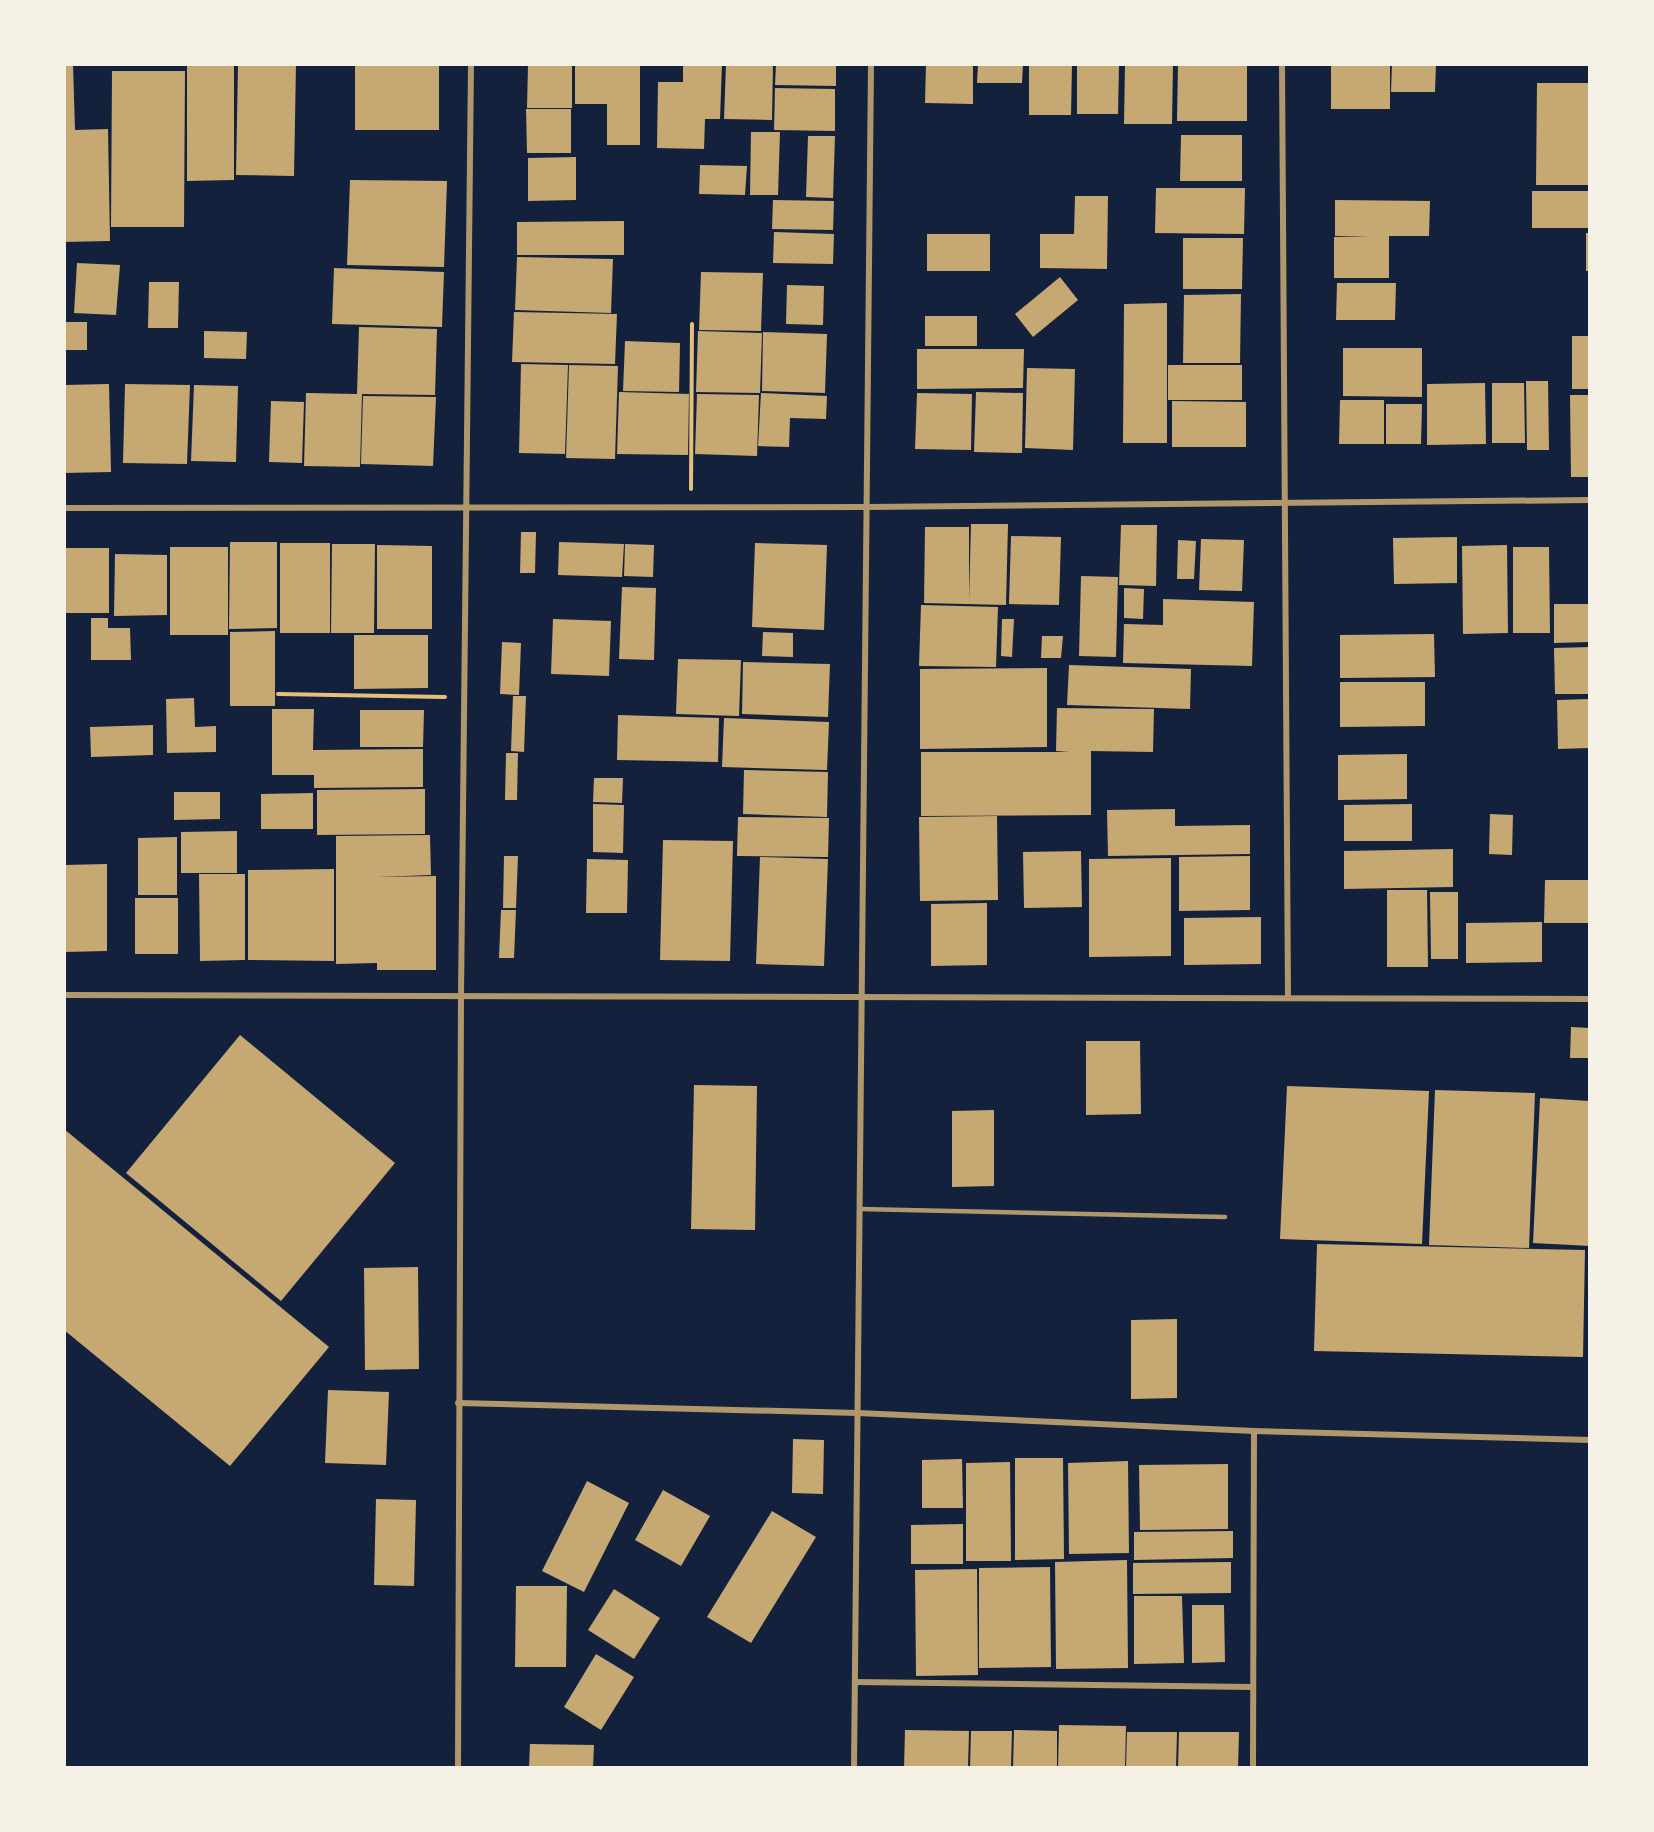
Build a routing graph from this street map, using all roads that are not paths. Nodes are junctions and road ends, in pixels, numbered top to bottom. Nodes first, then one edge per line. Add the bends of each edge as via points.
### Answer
1 (471, 64) edge
2 (871, 64) edge
3 (1282, 64) edge
4 (1590, 500) edge
5 (1284, 503) junction
6 (466, 506) junction
7 (64, 507) edge
8 (868, 507) junction
9 (64, 996) edge
10 (461, 996) junction
11 (863, 997) junction
12 (1288, 998) junction
13 (1590, 999) edge
14 (860, 1209) junction
15 (1225, 1217) dead end
16 (458, 1403) junction
17 (858, 1413) junction
18 (1254, 1431) junction
19 (1590, 1440) edge
20 (855, 1682) junction
21 (1252, 1687) junction
22 (458, 1767) edge
23 (854, 1767) edge
24 (1252, 1767) edge

1 - 6 street
2 - 8 street
3 - 5 street
4 - 5 street
5 - 8 street
5 - 12 street
6 - 7 street
6 - 8 street
6 - 10 street
8 - 11 street
9 - 10 street
10 - 11 street
10 - 16 street
11 - 12 street
11 - 14 street
12 - 13 street
14 - 15 lane
14 - 17 street
16 - 17 street
16 - 22 street
17 - 18 street
17 - 20 street
18 - 19 street
18 - 21 street
20 - 21 street
20 - 23 street
21 - 24 street

